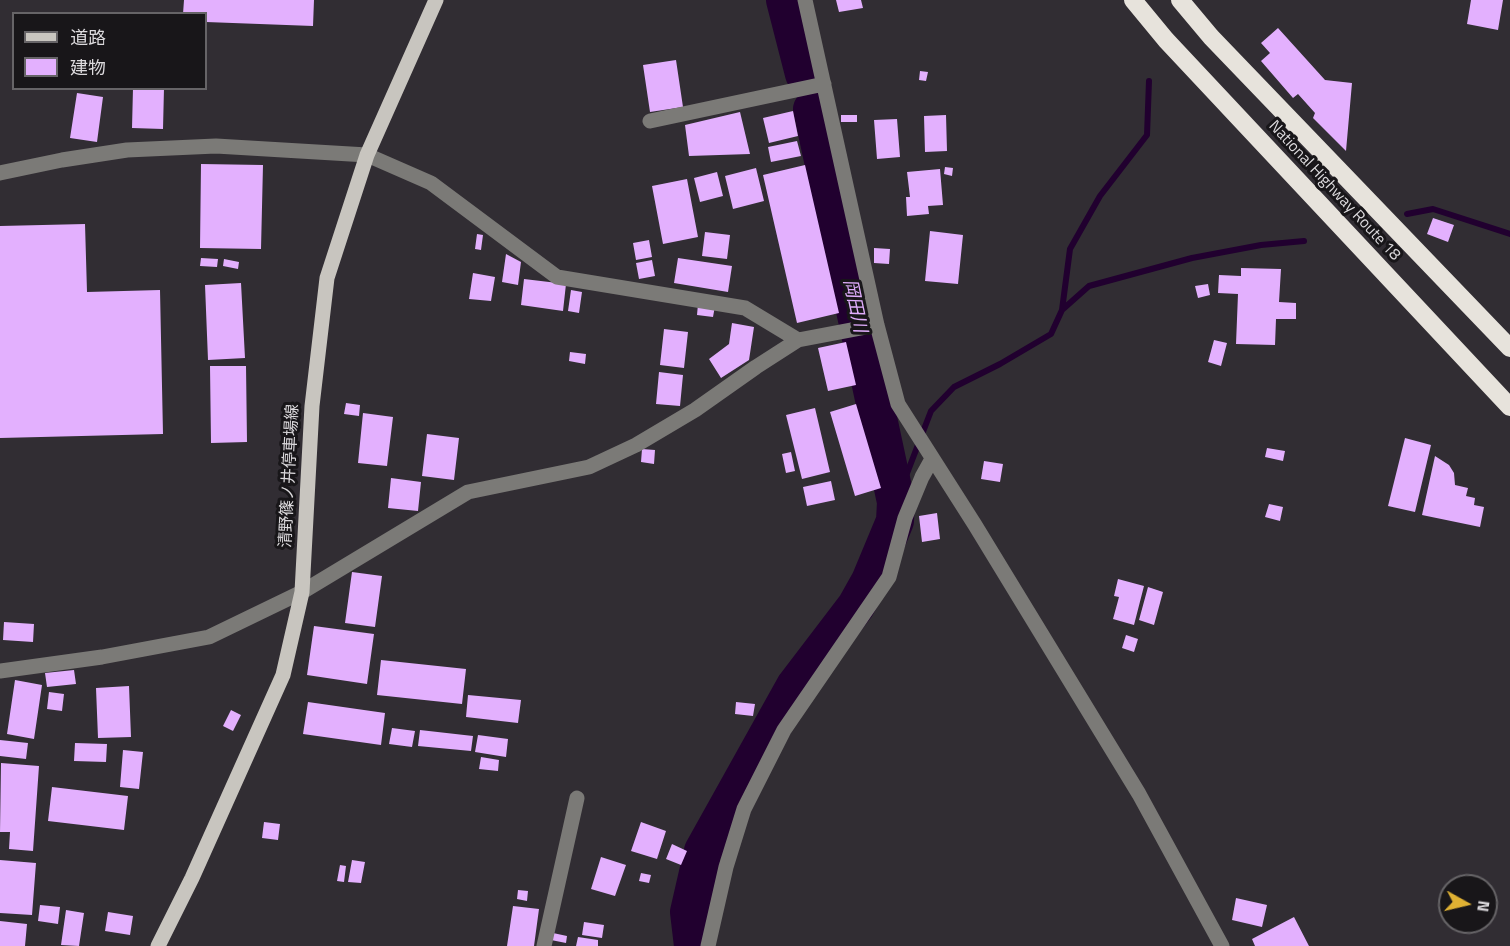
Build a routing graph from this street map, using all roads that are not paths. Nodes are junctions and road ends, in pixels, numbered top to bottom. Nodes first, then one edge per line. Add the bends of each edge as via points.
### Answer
1 (436, 0) edge
2 (805, 0) edge
3 (1133, 0) edge
4 (1180, 0) edge
5 (824, 84) junction
6 (650, 121) dead end
7 (367, 155) junction
8 (0, 173) edge
9 (866, 327) junction
10 (798, 340) junction
11 (1510, 348) edge
12 (1510, 406) edge
13 (932, 459) junction
14 (302, 592) junction
15 (0, 671) edge
16 (577, 798) dead end
17 (158, 946) edge
18 (544, 946) edge
19 (708, 946) edge
20 (1222, 946) edge

1 - 7 main road, 清野篠ノ井停車場線
2 - 5 street
3 - 12 highway, National Highway Route 18 via 1166,40
4 - 11 highway, National Highway Route 18
5 - 6 street
5 - 9 street
7 - 8 street via 216,146 128,150
7 - 10 street via 431,183 557,277 745,308
7 - 14 main road, 清野篠ノ井停車場線 via 327,278 312,406
9 - 10 street
9 - 13 street via 898,404
10 - 14 street via 636,445 589,467 468,492
13 - 19 street via 905,519 889,577 784,730 744,809
13 - 20 street via 1138,794
14 - 15 street via 209,637
14 - 17 main road, 清野篠ノ井停車場線 via 284,675
16 - 18 street

